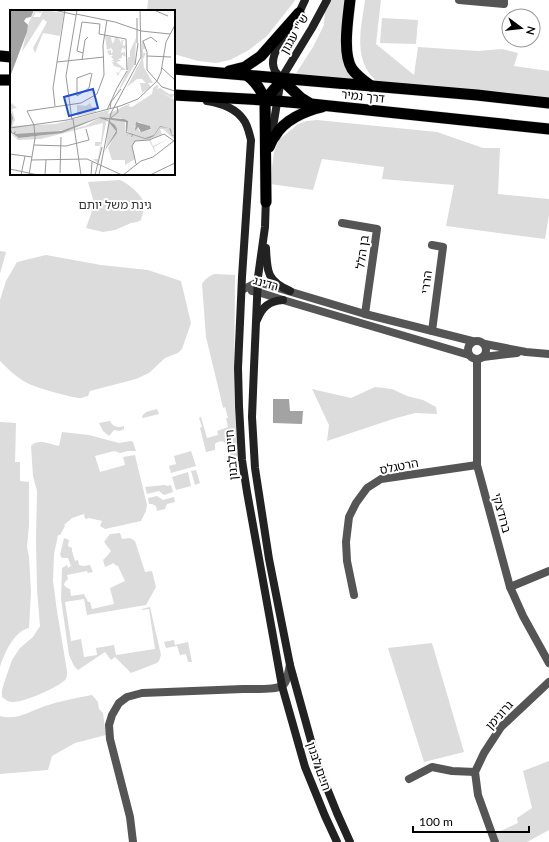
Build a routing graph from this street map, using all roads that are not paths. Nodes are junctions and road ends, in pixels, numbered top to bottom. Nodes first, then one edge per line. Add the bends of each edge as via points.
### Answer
1 (305, 0) edge
2 (327, 0) edge
3 (350, 0) edge
4 (459, 0) edge
5 (504, 0) edge
6 (299, 13) junction
7 (0, 56) edge
8 (10, 57) edge
9 (175, 69) edge
10 (220, 73) junction
11 (248, 76) junction
12 (281, 79) junction
13 (371, 86) junction
14 (179, 95) edge
15 (265, 100) junction
16 (277, 101) junction
17 (549, 103) edge
18 (311, 104) junction
19 (331, 106) junction
20 (549, 128) edge
21 (270, 147) junction
22 (266, 202) junction
23 (342, 223) dead end
24 (265, 227) junction
25 (432, 245) dead end
26 (258, 282) junction
27 (242, 290) junction
28 (290, 291) junction
29 (258, 292) junction
30 (309, 298) junction
31 (283, 300) junction
32 (307, 307) junction
33 (365, 314) junction
34 (256, 325) junction
35 (432, 331) junction
36 (472, 341) junction
37 (485, 344) junction
38 (526, 352) junction
39 (549, 354) edge
40 (476, 357) junction
41 (477, 465) junction
42 (549, 571) edge
43 (510, 587) junction
44 (354, 595) dead end
45 (549, 662) edge
46 (290, 665) junction
47 (549, 682) edge
48 (282, 686) junction
49 (475, 772) junction
50 (409, 779) dead end
51 (133, 842) edge
52 (337, 842) edge
53 (350, 842) edge
54 (495, 842) edge

1 - 6 main road, ש''י עגנון
2 - 12 main road, ש''י עגנון
3 - 13 highway via 346,49 348,59 358,76
4 - 5 street via 504,4
6 - 10 highway via 271,46 251,64
6 - 12 main road, ש''י עגנון via 274,54 273,65
7 - 8 highway
9 - 10 highway, דרך נמיר
10 - 11 highway, דרך נמיר
11 - 12 highway, דרך נמיר
11 - 15 highway via 260,88
12 - 13 highway, דרך נמיר
12 - 15 highway
12 - 16 main road, ש''י עגנון
12 - 18 highway
13 - 17 highway, דרך נמיר
14 - 15 highway, דרך נמיר
14 - 27 main road, חיים לבנון via 228,107 244,120 249,129 251,140
15 - 16 highway, דרך נמיר
15 - 22 highway
16 - 18 highway, דרך נמיר
16 - 21 main road, חיים לבנון
18 - 19 highway, דרך נמיר
19 - 20 highway, דרך נמיר
19 - 21 highway via 311,110 290,121 275,134
21 - 22 main road, חיים לבנון
22 - 24 main road, חיים לבנון
23 - 33 street, בן הלל via 377,229
24 - 26 main road, חיים לבנון
24 - 28 main road via 267,268 270,276 280,287
25 - 35 street, הררי via 443,247
26 - 27 street, רדינג
26 - 28 street, רדינג
26 - 29 main road, חיים לבנון
27 - 29 street, רדינג
27 - 48 main road, חיים לבנון via 238,368 242,460
28 - 30 street, רדינג
29 - 31 street, רדינג
29 - 34 main road, חיים לבנון
30 - 32 street via 304,303
30 - 33 street, רדינג
31 - 32 street, רדינג
31 - 34 main road via 267,305
32 - 40 street, רדינג
33 - 35 street, רדינג
34 - 46 main road, חיים לבנון via 252,417 255,468
35 - 36 street, רדינג
36 - 37 street
36 - 40 street via 467,349
37 - 38 street, רדינג
37 - 40 street via 486,353
38 - 39 street, רדינג
38 - 40 street, רדינג
40 - 41 street, ברודצקי
41 - 43 street, ברודצקי
41 - 44 street, הרטגלס via 381,479 367,488 349,517 347,561
42 - 43 street
43 - 45 street, ברודצקי
46 - 48 street
46 - 53 main road, חיים לבנון via 318,766
47 - 49 street, גרונימן via 500,727
48 - 51 street via 260,689 142,692 119,703 109,725 110,739 130,817
48 - 52 main road, חיים לבנון via 305,767
49 - 50 street via 432,767
49 - 54 street via 478,795

